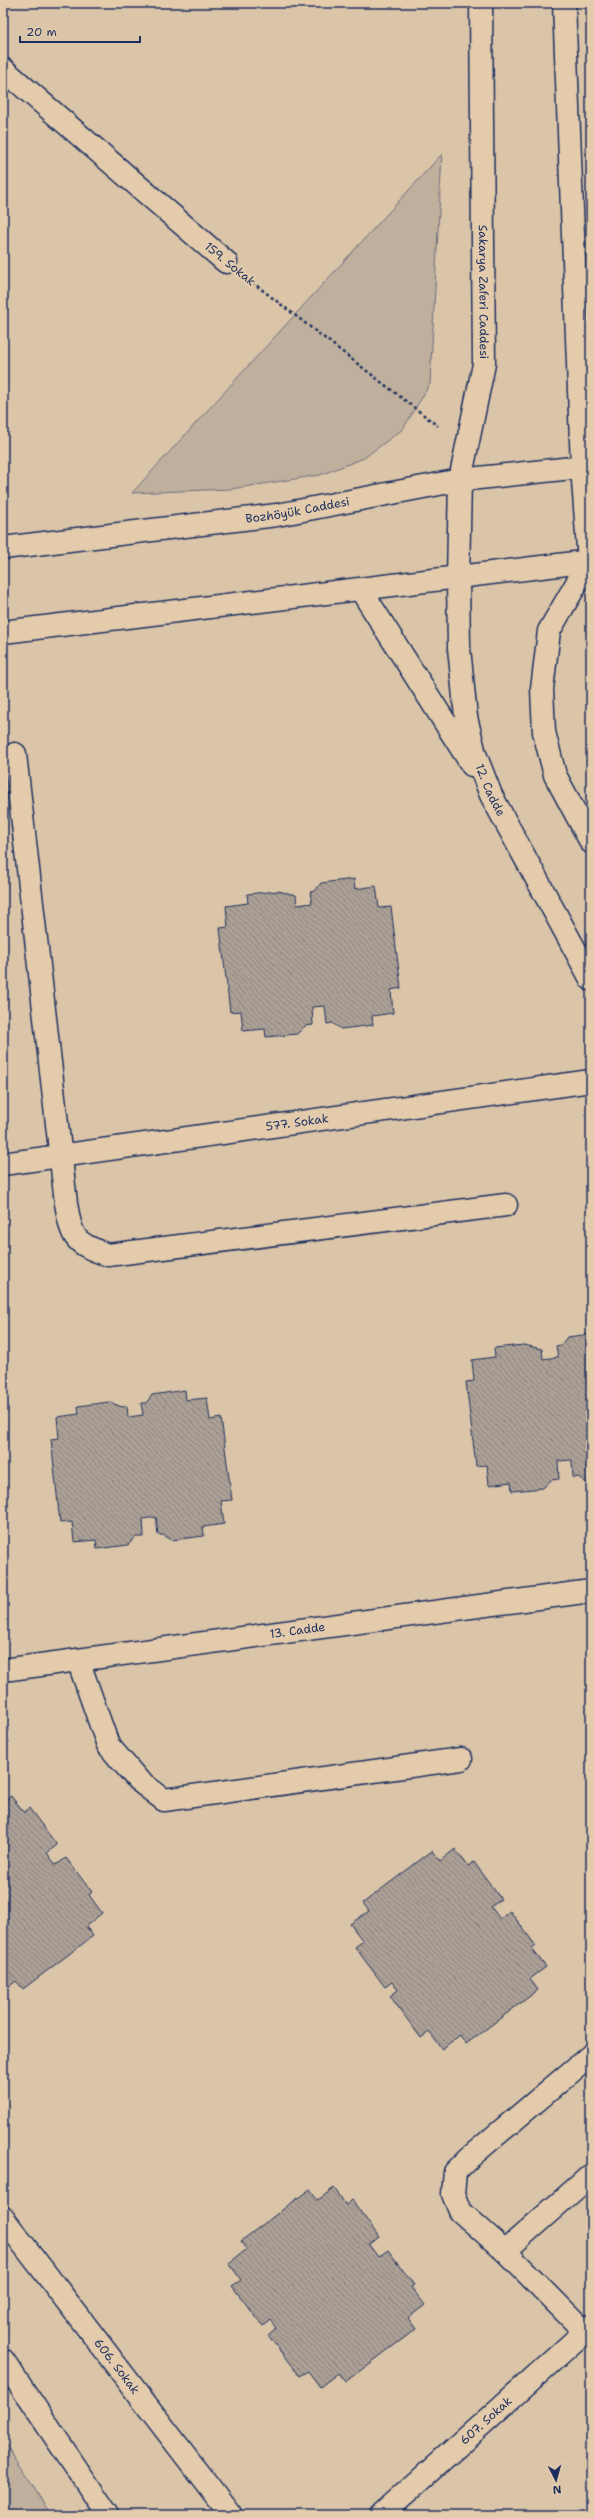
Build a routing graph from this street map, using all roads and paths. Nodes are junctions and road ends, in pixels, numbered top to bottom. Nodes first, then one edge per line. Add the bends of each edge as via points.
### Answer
1 (481, 3) edge
2 (564, 3) edge
3 (3, 69) edge
4 (226, 262) joint
5 (578, 297) junction
6 (591, 316) edge
7 (467, 448) junction
8 (587, 466) edge
9 (460, 480) junction
10 (3, 548) edge
11 (590, 561) edge
12 (458, 579) junction
13 (361, 590) junction
14 (3, 632) edge
15 (15, 754) dead end
16 (491, 795) junction
17 (591, 842) edge
18 (591, 980) edge
19 (591, 1081) edge
20 (60, 1156) junction
21 (3, 1164) edge
22 (506, 1205) dead end
23 (591, 1591) edge
24 (78, 1660) junction
25 (3, 1670) edge
26 (461, 1758) dead end
27 (591, 2054) edge
28 (591, 2176) edge
29 (3, 2218) edge
30 (505, 2251) junction
31 (588, 2329) edge
32 (3, 2360) edge
33 (108, 2515) edge
34 (231, 2515) edge
35 (381, 2515) edge

1 - 7 main road, Sakarya Zaferi Caddesi via 484,364
2 - 5 main road
3 - 4 main road, 159. Sokak
4 - 7 path, 159. Sokak
5 - 6 main road
5 - 8 main road
7 - 9 main road, Sakarya Zaferi Caddesi
8 - 9 main road, Bozhöyük Caddesi
8 - 11 main road
9 - 10 main road, Bozhöyük Caddesi via 277,515
9 - 12 main road, Sakarya Zaferi Caddesi
11 - 12 main road
11 - 17 main road via 549,631 542,689 544,732 555,775
12 - 13 main road
12 - 16 main road, 12. Cadde via 459,648 466,717 475,754
13 - 14 main road
13 - 16 main road
15 - 20 main road
16 - 18 main road, 12. Cadde
19 - 20 main road, 577. Sokak
20 - 21 main road, 577. Sokak
20 - 22 main road via 71,1232 84,1247 108,1255
23 - 24 main road, 13. Cadde
24 - 25 main road, 13. Cadde
24 - 26 main road via 108,1745 138,1780 164,1800
27 - 30 main road via 455,2172 453,2194 460,2211
28 - 30 main road
29 - 34 main road, 606. Sokak
30 - 31 main road
31 - 35 main road, 607. Sokak
32 - 33 main road

